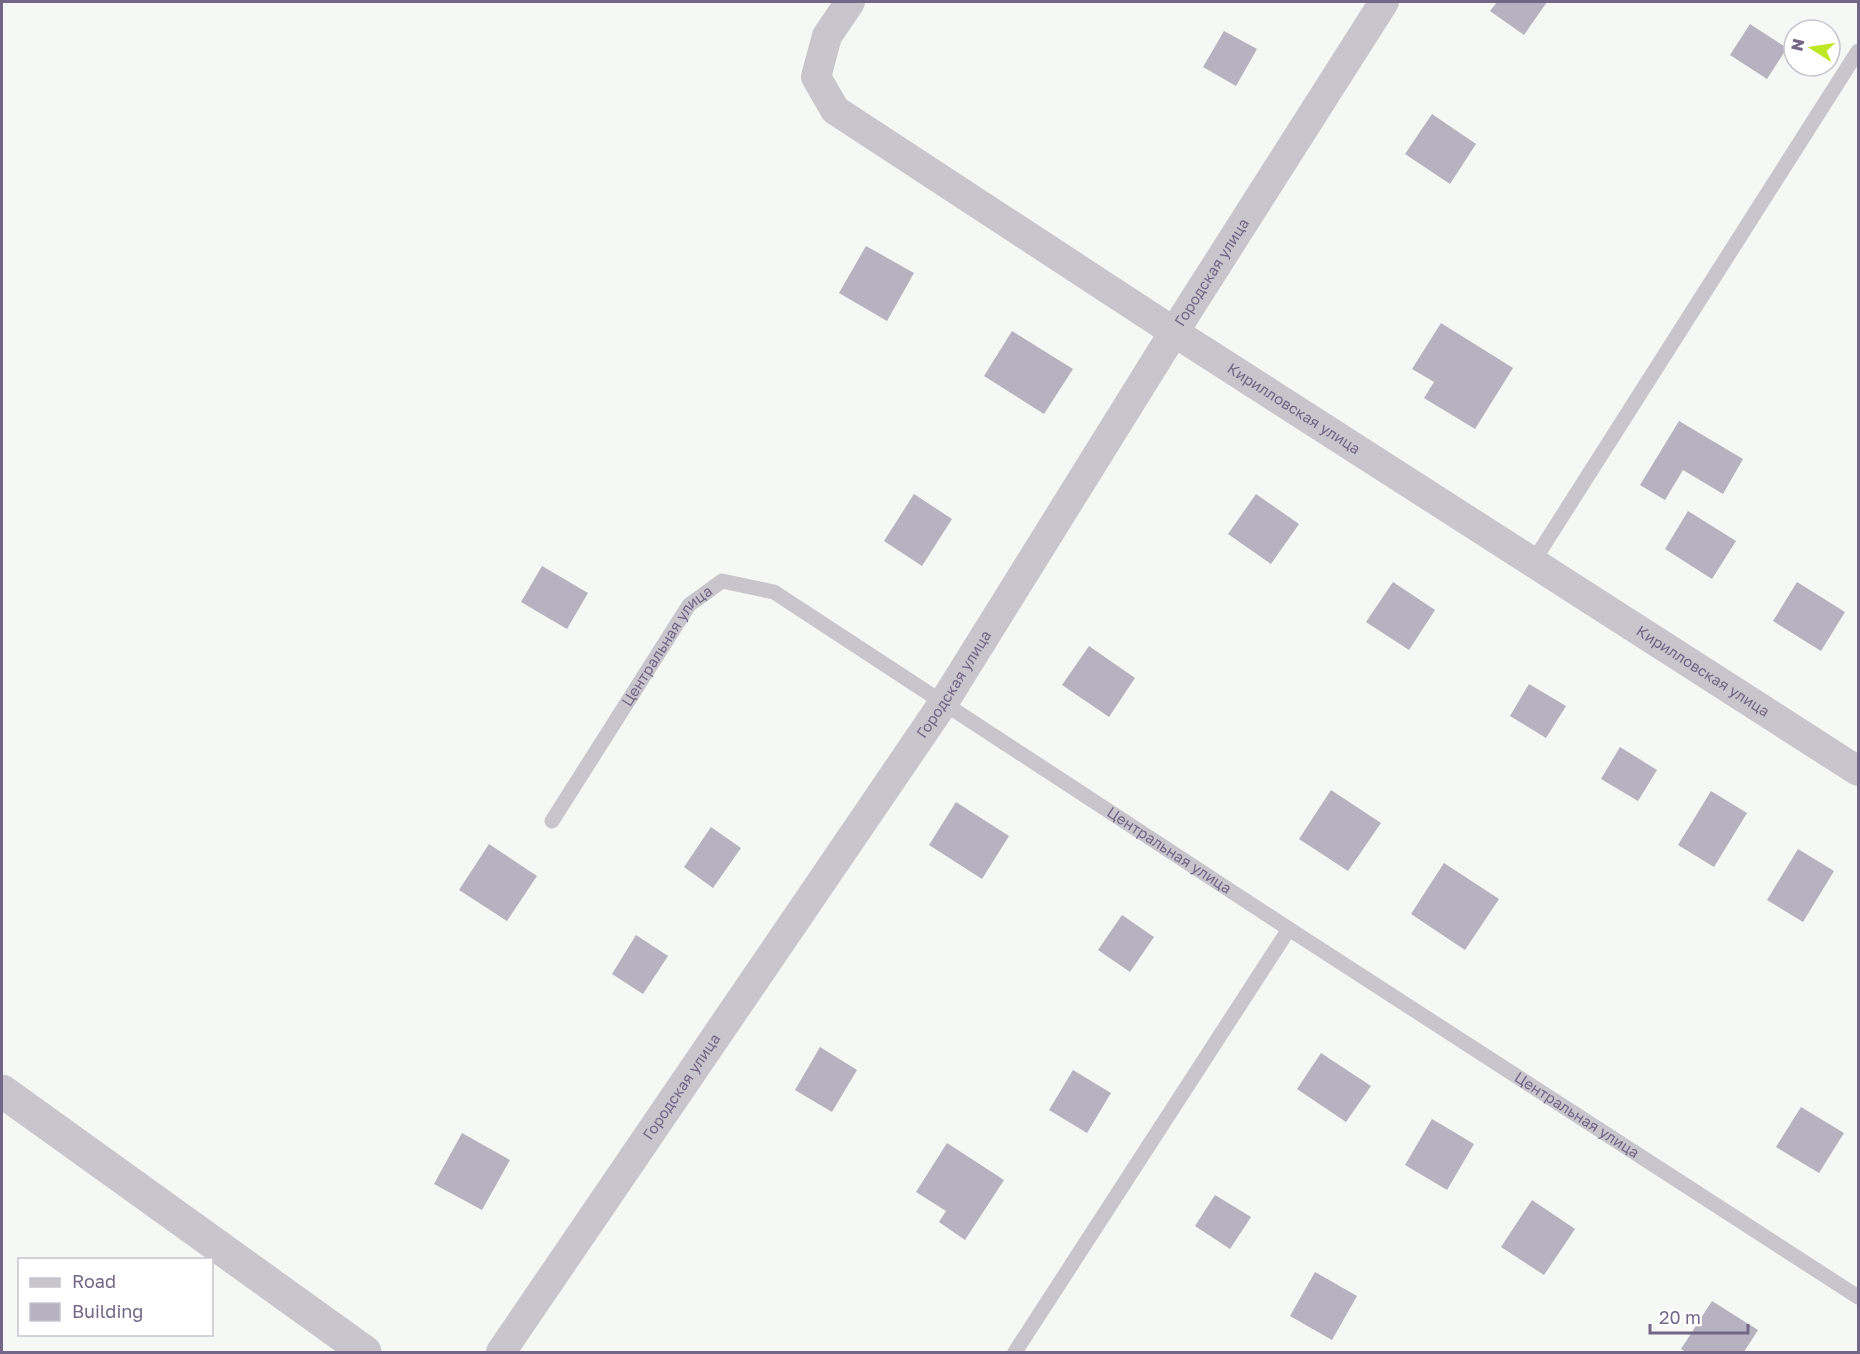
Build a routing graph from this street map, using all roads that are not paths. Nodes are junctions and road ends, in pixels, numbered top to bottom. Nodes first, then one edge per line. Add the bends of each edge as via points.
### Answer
1 (850, 2) edge
2 (1384, 2) edge
3 (1858, 51) edge
4 (1174, 332) junction
5 (1533, 562) junction
6 (944, 702) junction
7 (1858, 771) edge
8 (552, 821) dead end
9 (1289, 929) junction
10 (2, 1091) edge
11 (1858, 1297) edge
12 (365, 1353) edge
13 (501, 1353) edge
14 (1015, 1353) edge

1 - 4 street, Кирилловская улица via 827,36 816,77 835,110
2 - 4 street, Городская улица
3 - 5 lane
4 - 5 street, Кирилловская улица
4 - 6 street, Городская улица
5 - 7 street, Кирилловская улица
6 - 8 lane, Центральная улица via 774,592 722,580 689,605
6 - 9 lane, Центральная улица
6 - 13 street, Городская улица
9 - 11 lane, Центральная улица
9 - 14 lane
10 - 12 street

